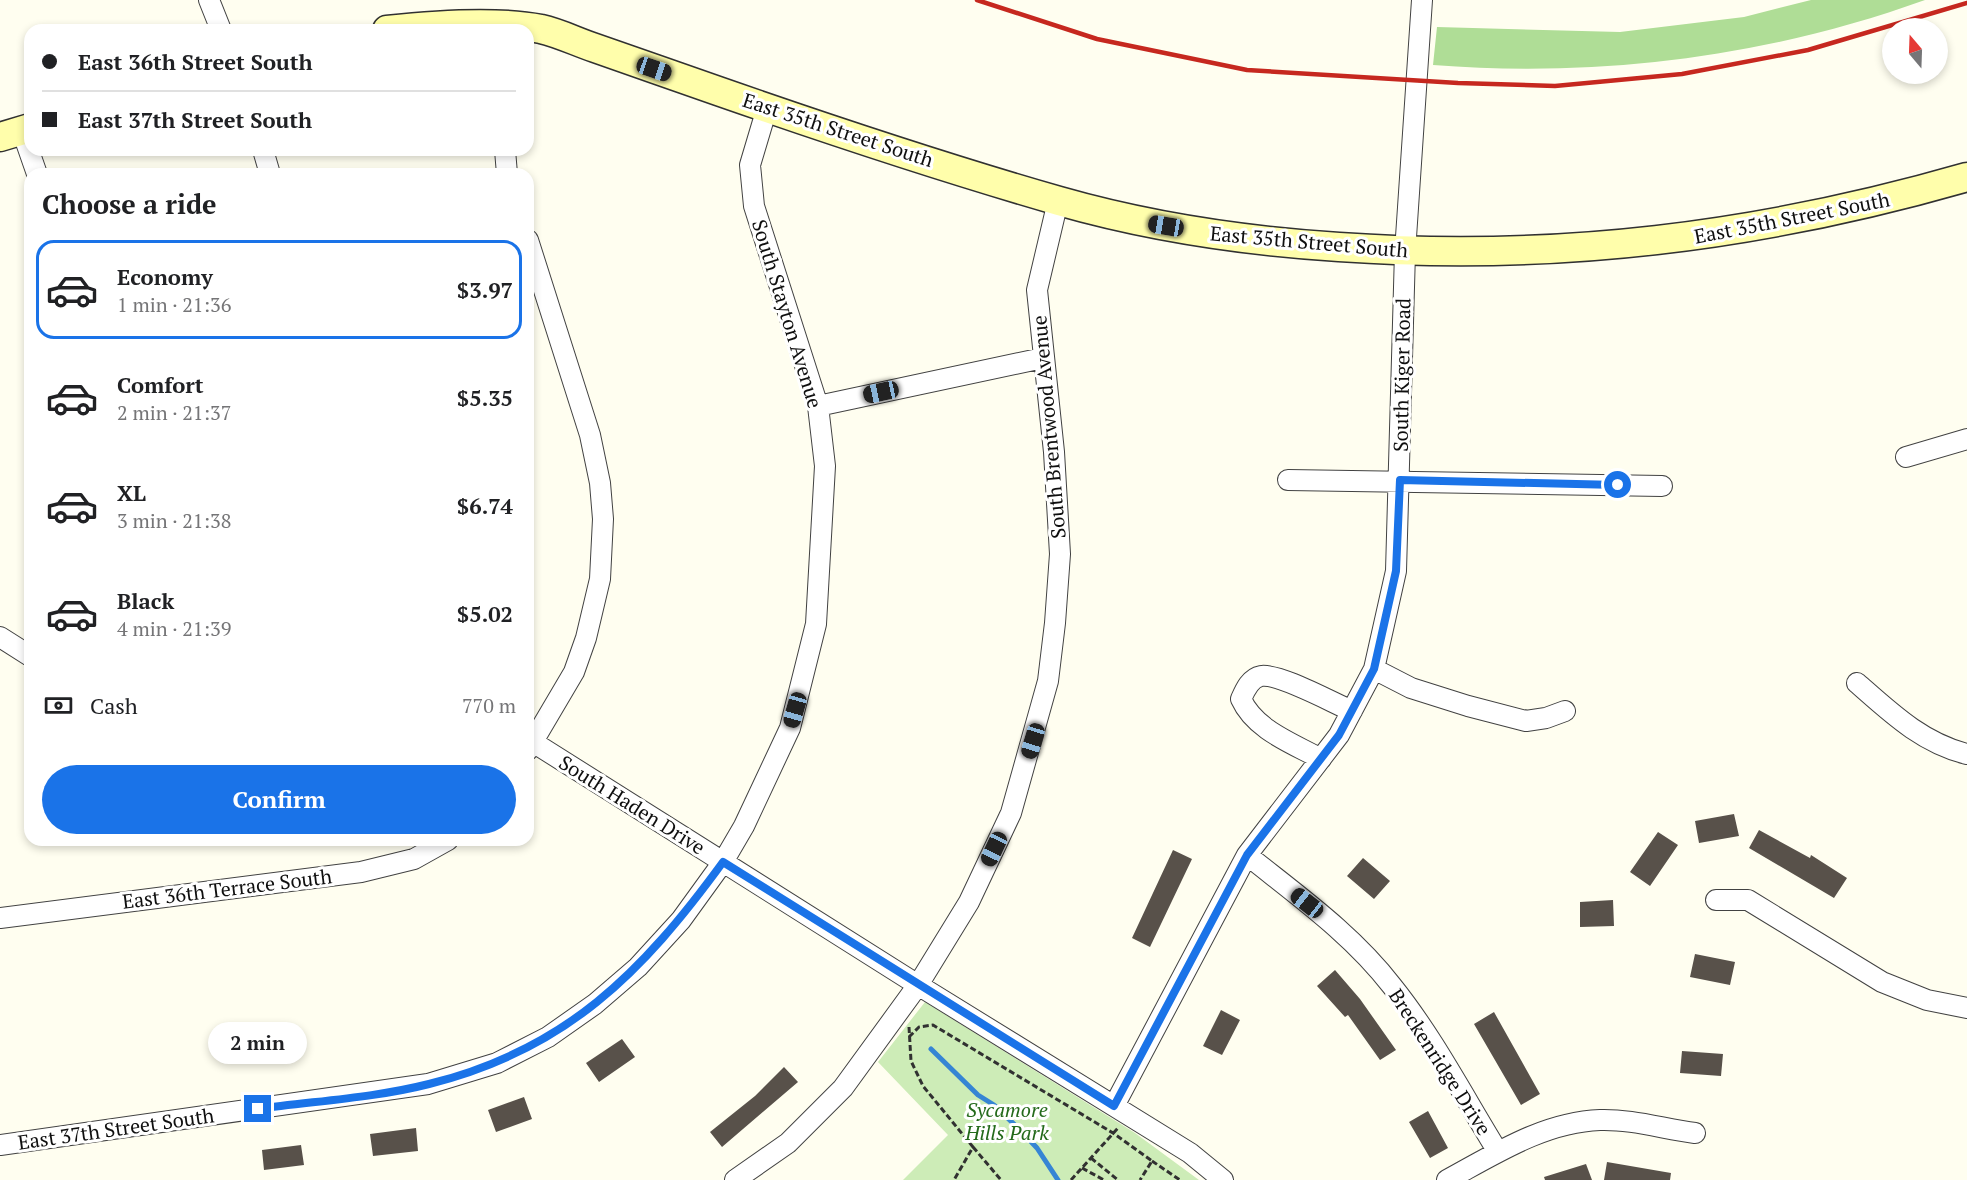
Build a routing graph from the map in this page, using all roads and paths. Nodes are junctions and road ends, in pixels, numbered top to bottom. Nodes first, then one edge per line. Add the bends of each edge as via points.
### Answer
1 (209, 0) edge
2 (1422, 0) edge
3 (219, 24) edge
4 (534, 29) edge
5 (767, 108) junction
6 (17, 132) edge
7 (24, 147) edge
8 (1967, 177) edge
9 (1058, 201) junction
10 (1405, 252) junction
11 (534, 259) edge
12 (1043, 358) junction
13 (818, 406) junction
14 (1967, 439) edge
15 (1906, 457) dead end
16 (1288, 480) dead end
17 (1400, 480) junction
18 (1662, 486) dead end
19 (0, 637) edge
20 (24, 652) edge
21 (1374, 669) junction
22 (1857, 682) dead end
23 (1352, 711) junction
24 (1564, 711) dead end
25 (534, 737) edge
26 (534, 746) edge
27 (1967, 754) edge
28 (1321, 759) junction
29 (437, 846) edge
30 (1247, 855) junction
31 (723, 862) junction
32 (1716, 900) dead end
33 (0, 918) edge
34 (918, 986) junction
35 (1967, 1008) edge
36 (909, 1027) dead end
37 (909, 1037) junction
38 (1117, 1115) junction
39 (1113, 1133) junction
40 (1695, 1133) dead end
41 (0, 1145) edge
42 (973, 1147) junction
43 (1498, 1152) junction
44 (1091, 1158) junction
45 (1152, 1161) junction
46 (1082, 1168) junction
47 (735, 1180) edge
48 (954, 1180) edge
49 (1001, 1180) edge
50 (1071, 1180) edge
51 (1104, 1180) edge
52 (1118, 1180) edge
53 (1140, 1180) edge
54 (1180, 1180) edge
55 (1223, 1180) edge
56 (1447, 1180) edge

1 - 3 street
2 - 10 street, South Kiger Road
4 - 5 main road, East 35th Street South
5 - 9 main road, East 35th Street South
5 - 13 street, South Stayton Avenue via 750,165 754,206
6 - 7 street
8 - 10 main road, East 35th Street South via 1804,219 1686,238 1597,248
9 - 10 main road, East 35th Street South via 1122,218 1210,234
9 - 12 street, South Brentwood Avenue via 1037,290
10 - 17 street, South Kiger Road
11 - 25 street via 590,435 603,519 600,579 586,638 574,672
12 - 13 street
12 - 34 street, South Brentwood Avenue via 1060,554 1048,681 1011,813 969,902
13 - 31 street, South Stayton Avenue via 825,466 816,624 790,728
14 - 15 street
16 - 17 street
17 - 18 street
17 - 21 street, South Kiger Road via 1396,571
19 - 20 street
21 - 23 street, South Kiger Road
21 - 24 street via 1411,688 1526,721
22 - 27 street via 1902,722 1928,739
23 - 28 street, South Kiger Road
23 - 28 street via 1274,676 1259,676 1247,685 1241,699 1248,714 1263,727
26 - 31 street, South Haden Drive
28 - 30 street, South Kiger Road
29 - 33 street, East 36th Terrace South via 414,859 361,872
30 - 38 street, South Kiger Road
30 - 43 street, Breckenridge Drive via 1338,927 1392,985
31 - 34 street, South Haden Drive
31 - 41 street, East 37th Street South via 681,920 638,968 548,1037 497,1063 428,1084
32 - 35 street via 1748,900 1882,982 1927,1000
34 - 38 street, South Haden Drive
34 - 47 street, South Brentwood Avenue via 843,1088 788,1143
36 - 37 path
37 - 39 path via 919,1026 933,1025
37 - 42 path via 911,1061 923,1086
38 - 39 path
38 - 55 street, South Haden Drive via 1190,1153
39 - 44 path
39 - 45 path
40 - 43 street via 1623,1121 1588,1121 1549,1129
42 - 48 path
42 - 49 path
43 - 56 street
44 - 46 path
44 - 52 path
45 - 53 path
45 - 54 path
46 - 50 path
46 - 51 path

